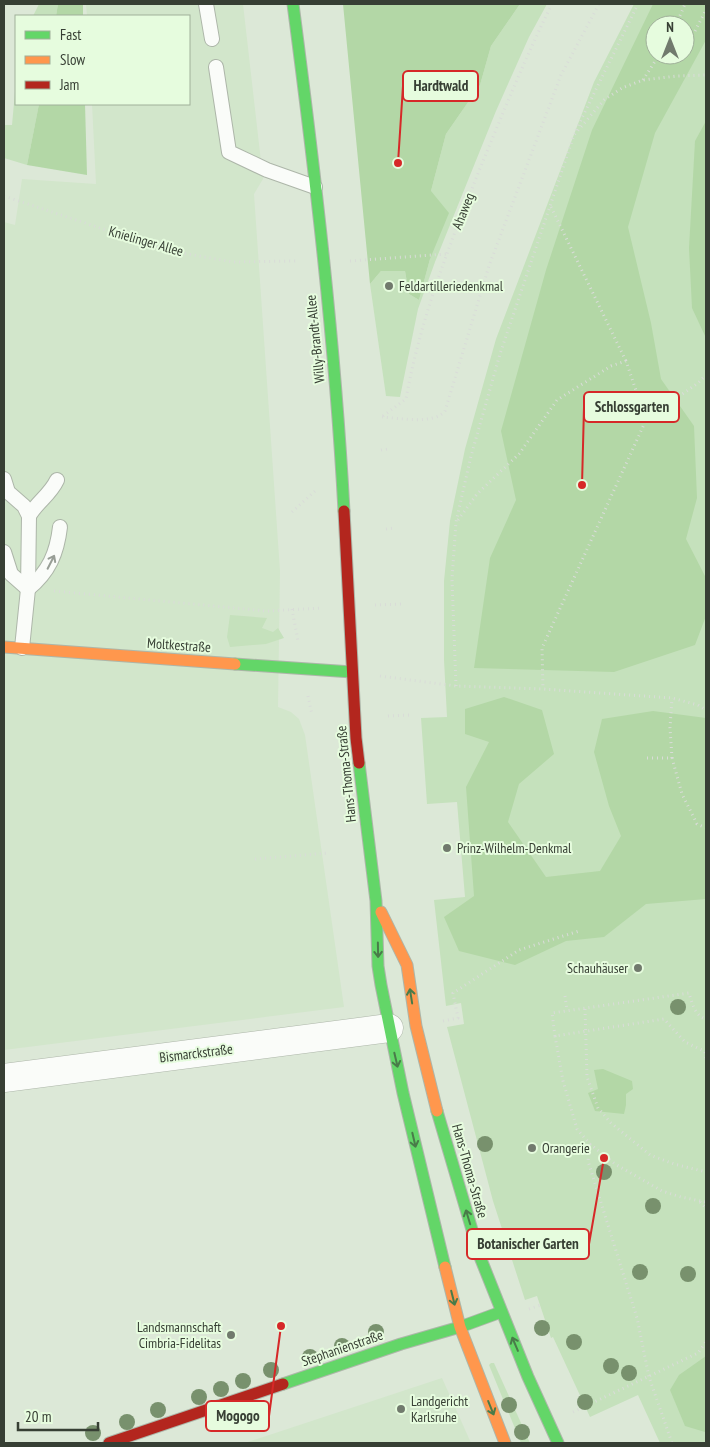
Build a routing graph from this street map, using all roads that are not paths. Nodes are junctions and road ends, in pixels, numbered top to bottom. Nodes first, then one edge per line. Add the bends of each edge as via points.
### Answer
1 (206, 4) edge
2 (293, 4) edge
3 (212, 39) dead end
4 (216, 67) dead end
5 (315, 187) junction
6 (4, 479) edge
7 (57, 480) dead end
8 (28, 516) junction
9 (60, 527) dead end
10 (4, 552) edge
11 (28, 589) junction
12 (4, 647) edge
13 (22, 648) junction
14 (352, 672) junction
15 (376, 901) junction
16 (389, 1028) junction
17 (4, 1078) edge
18 (501, 1312) junction
19 (460, 1327) junction
20 (108, 1443) edge
21 (505, 1443) edge
22 (558, 1443) edge

1 - 3 lane
2 - 5 main road, Willy-Brandt-Allee
4 - 5 lane via 228,152
5 - 14 main road, Willy-Brandt-Allee via 339,418
6 - 8 lane via 8,492 24,506
7 - 8 lane via 53,490
8 - 11 lane
11 -> 9 lane via 50,566 56,553
10 - 11 lane via 11,574
11 - 13 lane
12 - 13 main road, Moltkestraße
13 - 14 main road, Moltkestraße
14 - 15 main road, Hans-Thoma-Straße via 356,738
15 -> 16 main road, Hans-Thoma-Straße via 378,966
18 -> 15 main road, Hans-Thoma-Straße via 480,1257 430,1087 407,965
16 - 17 street, Bismarckstraße
16 -> 19 main road, Hans-Thoma-Straße
18 - 19 main road, Stephanienstraße
22 -> 18 main road, Hans-Thoma-Straße
19 - 20 main road, Stephanienstraße
19 -> 21 main road, Hans-Thoma-Straße

